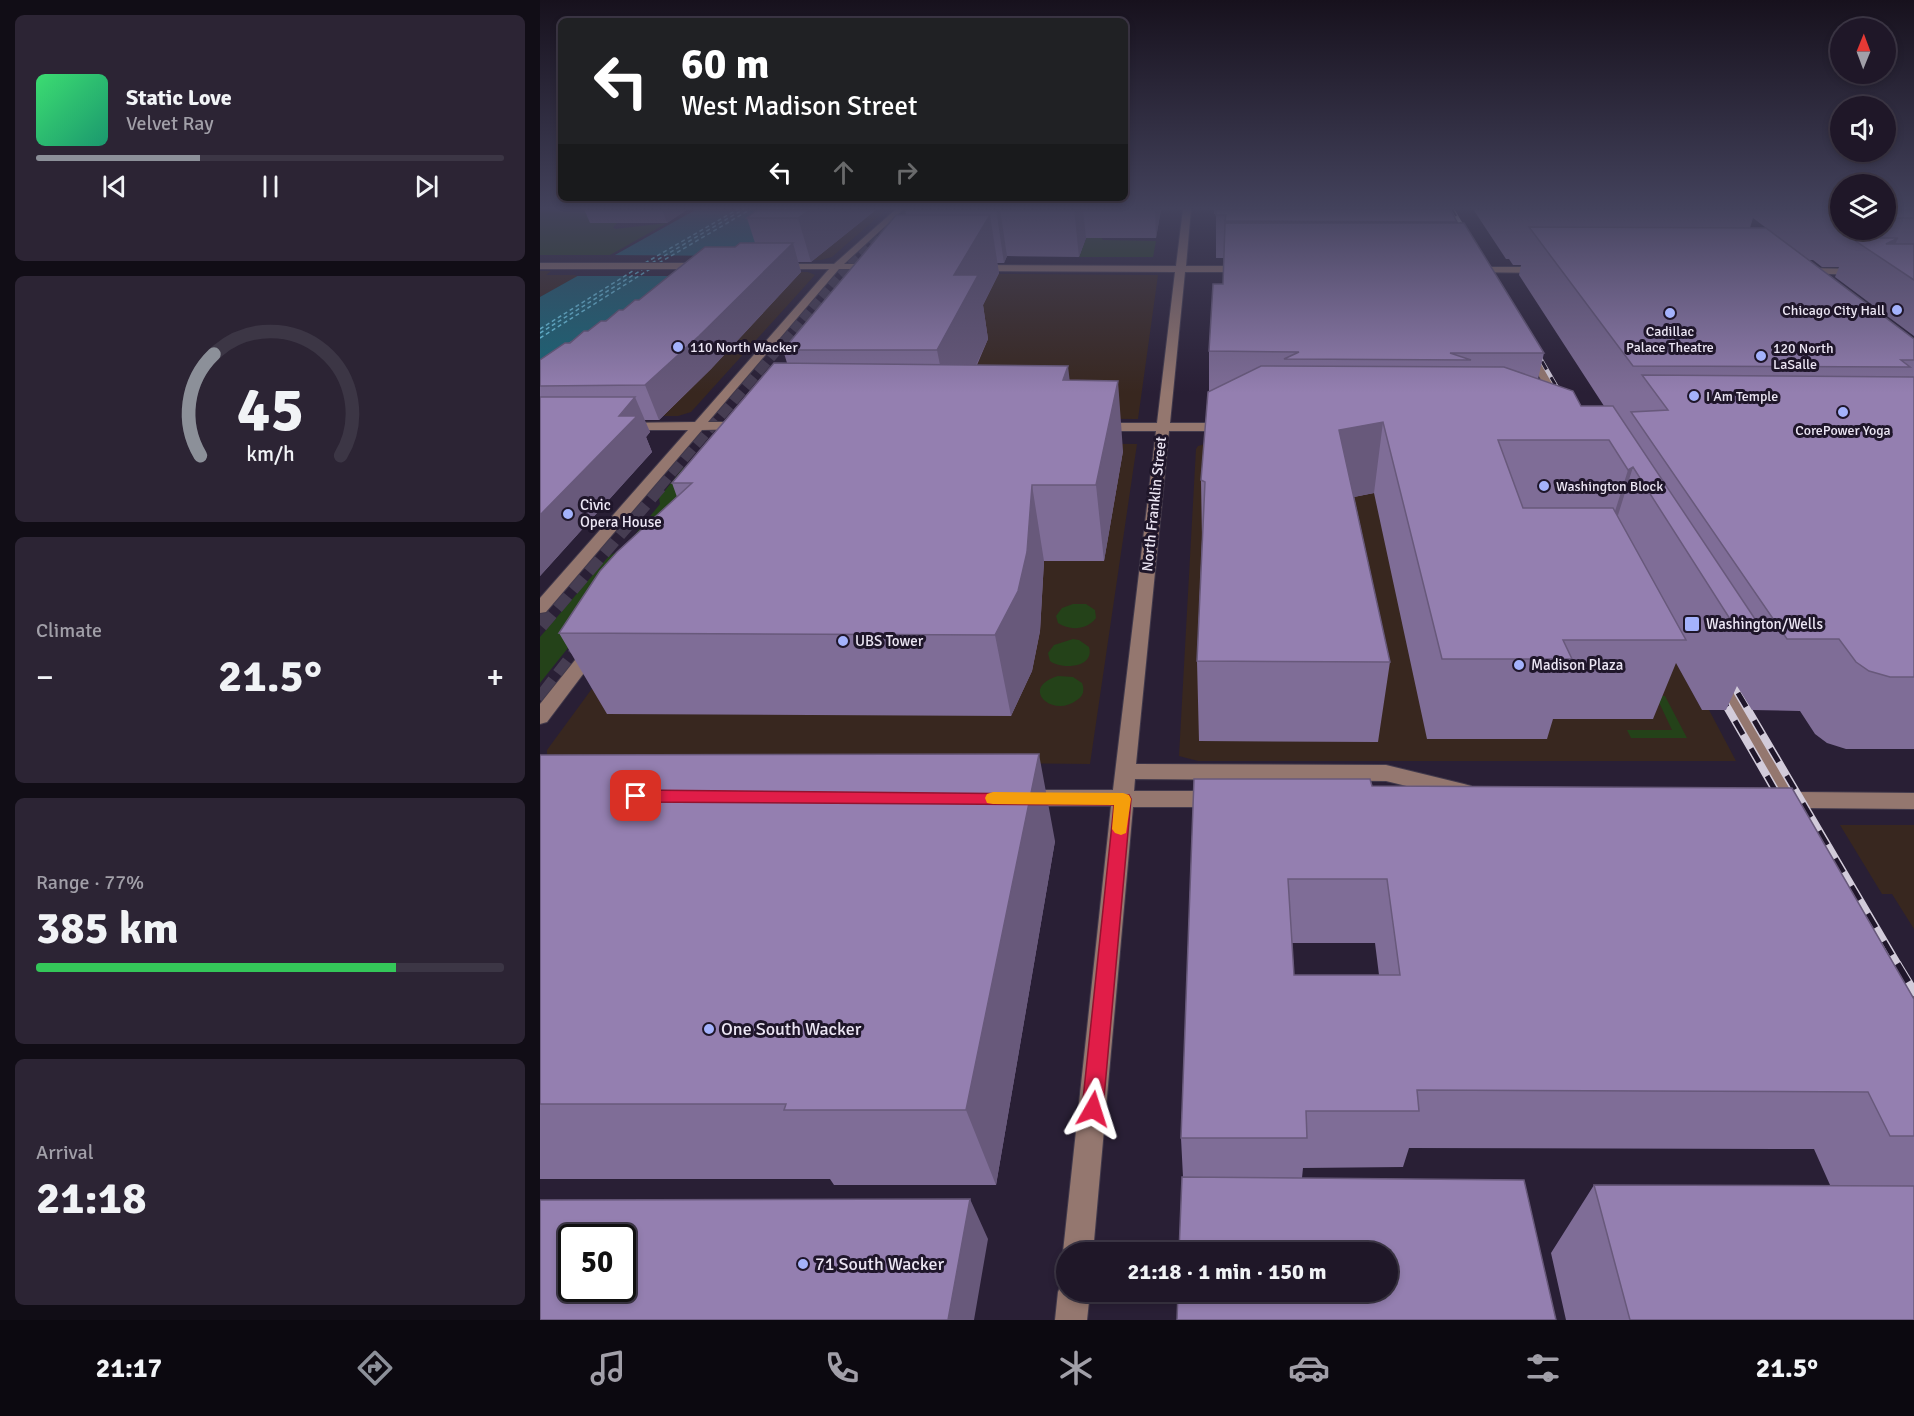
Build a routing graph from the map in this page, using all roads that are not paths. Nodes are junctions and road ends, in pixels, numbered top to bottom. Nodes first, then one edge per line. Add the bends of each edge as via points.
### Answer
1 (835, 271) edge
2 (859, 271) edge
3 (1180, 271) edge
4 (1870, 272) edge
5 (854, 278) edge
6 (1812, 285) edge
7 (1524, 339) edge
8 (1566, 412) edge
9 (612, 426) edge
10 (699, 426) junction
11 (753, 426) edge
12 (1083, 427) edge
13 (1162, 427) junction
14 (1242, 427) edge
15 (694, 457) edge
16 (664, 466) junction
17 (540, 608) edge
18 (599, 641) edge
19 (1711, 661) dead end
20 (541, 715) edge
21 (1126, 771) junction
22 (1003, 798) edge
23 (1123, 799) junction
24 (1239, 799) edge
25 (1407, 799) edge
26 (1759, 800) edge
27 (1791, 800) junction
28 (1914, 801) edge
29 (1807, 828) edge
30 (1079, 1242) edge
31 (1073, 1302) edge
32 (1071, 1320) edge

1 - 10 main road
2 - 5 main road
3 - 13 main road, North Franklin Street
4 - 6 main road via 1792,271
7 - 8 main road
9 - 10 main road
10 - 11 main road
10 - 16 main road
12 - 13 main road
13 - 14 main road
13 - 21 main road, North Franklin Street
15 - 16 main road
16 - 17 main road
18 - 20 main road
19 - 27 main road
21 - 23 main road, North Franklin Street
21 - 25 main road via 1386,773 1483,797
22 - 23 main road
23 - 24 main road
23 - 30 main road, North Franklin Street
26 - 27 main road
27 - 28 main road
27 - 29 main road
31 - 32 main road

